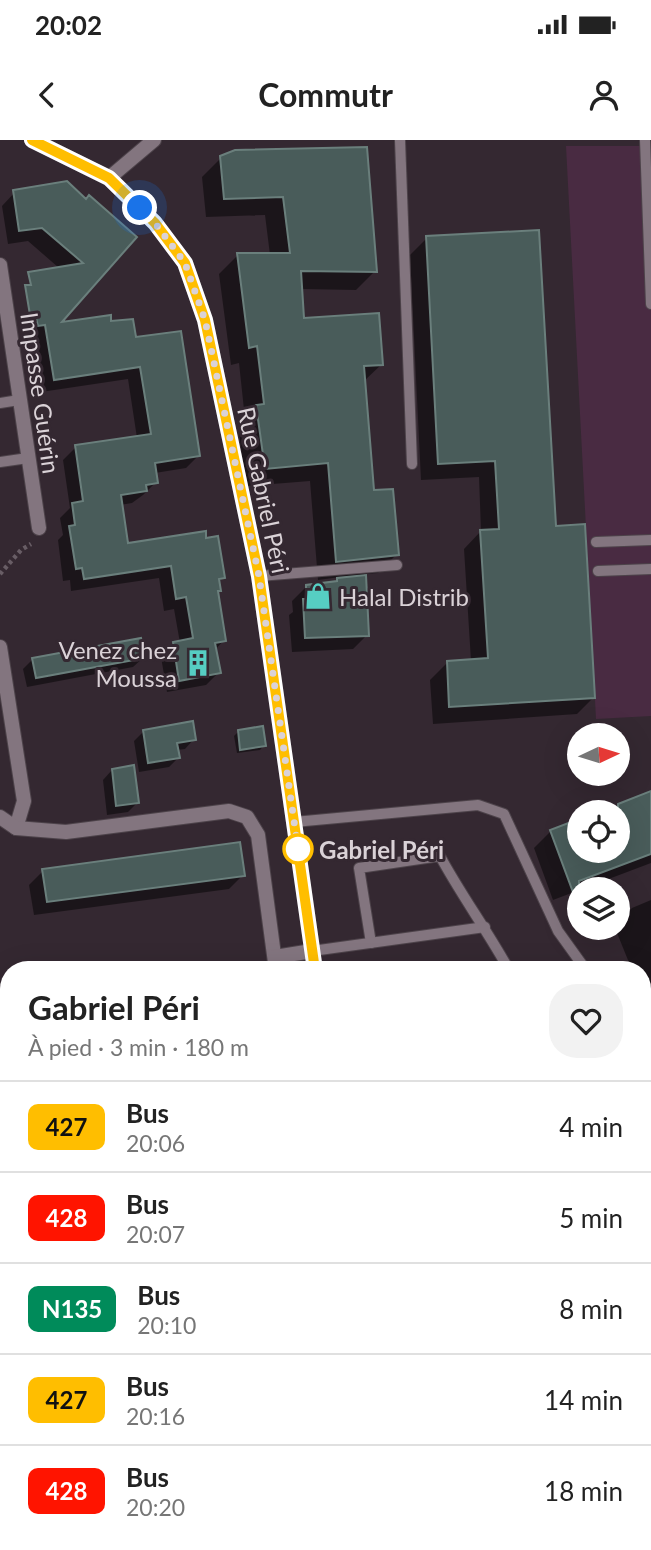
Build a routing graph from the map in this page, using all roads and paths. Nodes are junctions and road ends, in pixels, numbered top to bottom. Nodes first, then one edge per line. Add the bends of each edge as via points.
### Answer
1 (32, 140) edge
2 (154, 140) edge
3 (400, 140) edge
4 (645, 140) edge
5 (109, 178) junction
6 (0, 265) edge
7 (651, 304) edge
8 (19, 400) junction
9 (0, 403) edge
10 (28, 458) junction
11 (0, 462) edge
12 (412, 464) dead end
13 (39, 528) joint
14 (651, 540) edge
15 (596, 542) dead end
16 (397, 565) dead end
17 (651, 569) edge
18 (598, 572) dead end
19 (0, 574) edge
20 (259, 576) junction
21 (0, 647) edge
22 (0, 817) edge
23 (294, 822) junction
24 (16, 828) junction
25 (485, 927) junction
26 (370, 943) junction
27 (312, 951) junction
28 (276, 961) edge
29 (282, 961) edge
30 (314, 961) edge
31 (504, 961) edge
32 (580, 961) edge

1 - 5 street, Rue Gabriel Péri
2 - 5 street
3 - 12 lane
4 - 7 lane
5 - 20 street, Rue Gabriel Péri via 155,223 185,263 205,320
6 - 8 street, Impasse Guérin
8 - 9 lane
8 - 10 street, Impasse Guérin
10 - 11 lane
10 - 13 street, Impasse Guérin
13 - 19 path via 40,539 21,550
14 - 15 lane
16 - 20 lane
17 - 18 lane
20 - 23 street, Rue Gabriel Péri
21 - 24 street via 24,801
22 - 24 street
23 - 27 street, Rue Gabriel Péri
23 - 32 lane via 478,805 503,814 558,931
24 - 28 street via 66,832 229,811 247,817 258,835
25 - 26 lane
25 - 26 lane via 458,891 440,856 359,868
25 - 31 lane
26 - 27 lane
27 - 29 street
27 - 30 street, Rue Gabriel Péri

